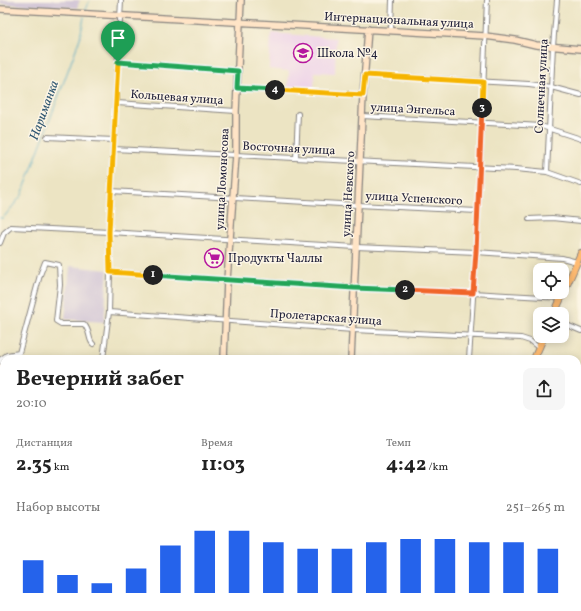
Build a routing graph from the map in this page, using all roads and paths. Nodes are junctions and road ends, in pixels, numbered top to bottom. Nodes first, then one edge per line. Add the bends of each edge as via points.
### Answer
1 (121, 0) edge
2 (241, 0) edge
3 (392, 0) edge
4 (487, 0) edge
5 (557, 0) edge
6 (0, 9) edge
7 (120, 15) junction
8 (240, 22) junction
9 (368, 29) junction
10 (391, 30) junction
11 (485, 36) junction
12 (553, 46) junction
13 (581, 48) edge
14 (118, 62) junction
15 (238, 71) junction
16 (365, 75) junction
17 (483, 82) junction
18 (551, 87) junction
19 (237, 88) junction
20 (363, 95) junction
21 (581, 95) edge
22 (117, 103) junction
23 (236, 111) junction
24 (298, 114) dead end
25 (362, 116) junction
26 (481, 123) junction
27 (549, 128) junction
28 (47, 137) dead end
29 (581, 139) edge
30 (114, 140) junction
31 (114, 149) junction
32 (236, 155) junction
33 (296, 158) junction
34 (360, 162) junction
35 (479, 168) junction
36 (547, 172) junction
37 (581, 184) edge
38 (111, 191) junction
39 (232, 198) junction
40 (358, 205) junction
41 (477, 211) junction
42 (529, 219) dead end
43 (581, 221) edge
44 (109, 232) junction
45 (229, 239) junction
46 (0, 243) edge
47 (356, 247) junction
48 (476, 252) junction
49 (581, 253) edge
50 (577, 262) junction
51 (110, 272) junction
52 (227, 280) junction
53 (569, 280) edge
54 (354, 288) junction
55 (473, 293) junction
56 (533, 296) edge
57 (109, 312) junction
58 (226, 321) junction
59 (569, 326) edge
60 (352, 330) junction
61 (581, 331) edge
62 (470, 336) junction
63 (541, 343) edge
64 (93, 344) dead end
65 (539, 348) junction
66 (7, 355) edge
67 (104, 355) edge
68 (224, 355) edge
69 (351, 355) edge
70 (469, 355) edge
71 (536, 355) edge

1 - 7 street
2 - 8 street, улица Ломоносова
3 - 10 street
4 - 11 street
5 - 12 street, Солнечная улица
6 - 7 street, Интернациональная улица
7 - 8 street, Интернациональная улица
7 - 14 street
8 - 9 street, Интернациональная улица
8 - 15 street, улица Ломоносова
9 - 10 street, Интернациональная улица
9 - 16 street, улица Невского
10 - 11 street, Интернациональная улица
11 - 12 street, Интернациональная улица
11 - 17 street
12 - 13 street, Интернациональная улица
12 - 18 street, Солнечная улица
14 - 15 street
14 - 22 street
15 - 19 street, улица Ломоносова
16 - 17 street
16 - 20 street, улица Невского
17 - 18 street
17 - 26 street
18 - 21 street
18 - 27 street, Солнечная улица
19 - 20 street
19 - 23 street, улица Ломоносова
20 - 25 street, улица Невского
22 - 23 street, Кольцевая улица
22 - 30 street
23 - 32 street, улица Ломоносова
24 - 33 street
25 - 26 street, улица Энгельса
25 - 34 street, улица Невского
26 - 27 street, улица Энгельса
26 - 35 street
27 - 29 street, улица Энгельса
27 - 36 street, Солнечная улица
28 - 30 street
30 - 31 street
31 - 32 street, Восточная улица
31 - 38 street
32 - 33 street, Восточная улица
32 - 39 street, улица Ломоносова
33 - 34 street, Восточная улица
34 - 35 street, Восточная улица
34 - 40 street, улица Невского
35 - 36 street, Восточная улица
35 - 41 street
36 - 37 street, Восточная улица
38 - 39 street, улица Успенского
38 - 44 street
39 - 40 street, улица Успенского
39 - 45 street, улица Ломоносова
40 - 41 street, улица Успенского
40 - 47 street, улица Невского
41 - 48 street
42 - 43 street
44 - 45 street
44 - 46 street via 11,227 4,233
44 - 51 street
45 - 47 street
45 - 52 street, улица Ломоносова
47 - 48 street
47 - 54 street, улица Невского
48 - 50 street via 562,258
48 - 55 street
49 - 50 main road
50 - 53 main road
51 - 52 street
51 - 57 street
52 - 54 street
52 - 58 street, улица Ломоносова
54 - 55 street
54 - 60 street, улица Невского
55 - 56 street
55 - 62 street
57 - 58 street, Пролетарская улица
57 - 67 street
58 - 60 street, Пролетарская улица
58 - 68 street, улица Ломоносова
59 - 61 street
60 - 62 street, Пролетарская улица
60 - 69 street, улица Невского
62 - 65 street, Пролетарская улица via 521,338
62 - 70 street
63 - 65 main road
64 - 66 street via 89,330 84,324 61,324 56,321 60,285 59,264 44,262 19,353
65 - 71 main road

